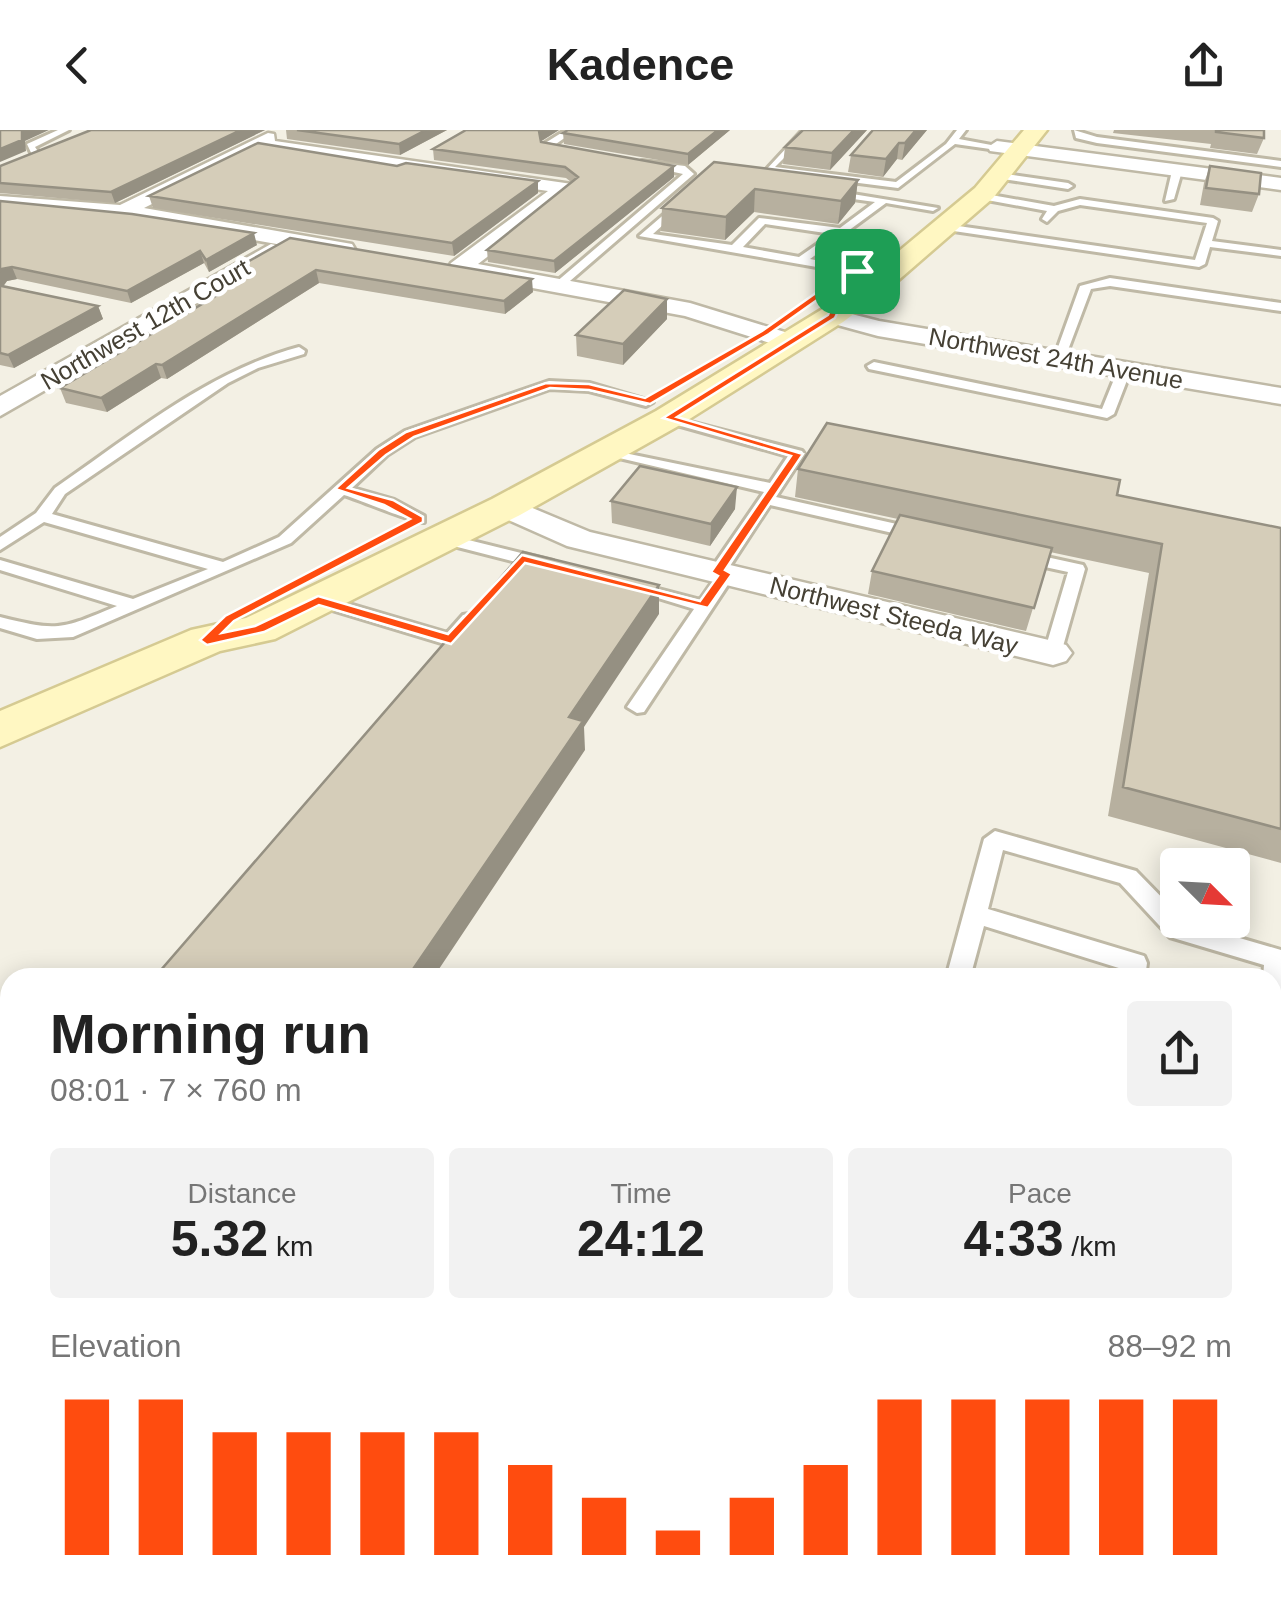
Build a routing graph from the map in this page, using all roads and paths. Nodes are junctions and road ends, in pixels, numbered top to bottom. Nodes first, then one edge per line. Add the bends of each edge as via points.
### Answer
1 (65, 130) edge
2 (286, 130) edge
3 (572, 130) edge
4 (808, 130) edge
5 (962, 130) edge
6 (1036, 130) edge
7 (1078, 130) edge
8 (88, 137) edge
9 (953, 141) junction
10 (257, 144) junction
11 (436, 147) edge
12 (589, 155) edge
13 (37, 157) junction
14 (626, 160) edge
15 (1001, 160) edge
16 (405, 164) junction
17 (1281, 164) edge
18 (844, 165) edge
19 (12, 167) edge
20 (1177, 171) junction
21 (834, 177) junction
22 (379, 179) edge
23 (1281, 184) edge
24 (1068, 186) dead end
25 (696, 189) edge
26 (806, 190) edge
27 (1169, 199) dead end
28 (884, 200) junction
29 (0, 202) edge
30 (1054, 209) junction
31 (122, 212) junction
32 (939, 218) junction
33 (842, 232) junction
34 (289, 240) junction
35 (1033, 240) junction
36 (1206, 243) junction
37 (735, 249) junction
38 (364, 252) edge
39 (1281, 253) edge
40 (803, 259) junction
41 (869, 261) junction
42 (559, 285) junction
43 (1281, 307) edge
44 (120, 312) dead end
45 (832, 316) junction
46 (154, 320) junction
47 (779, 337) junction
48 (299, 350) dead end
49 (1058, 358) junction
50 (874, 366) dead end
51 (1124, 370) junction
52 (1281, 396) edge
53 (0, 408) edge
54 (657, 410) junction
55 (606, 453) junction
56 (340, 489) junction
57 (770, 494) junction
58 (506, 507) junction
59 (42, 516) junction
60 (431, 529) junction
61 (942, 539) edge
62 (0, 545) edge
63 (1000, 552) edge
64 (0, 565) edge
65 (224, 568) junction
66 (558, 568) edge
67 (722, 573) junction
68 (612, 582) edge
69 (487, 599) edge
70 (318, 600) junction
71 (136, 606) junction
72 (703, 606) junction
73 (0, 622) edge
74 (207, 640) junction
75 (1053, 653) joint
76 (637, 707) dead end
77 (2, 727) edge
78 (974, 914) junction
79 (1278, 960) edge
80 (960, 968) edge
81 (1135, 968) edge

1 - 13 lane via 30,146
2 - 10 street
3 - 12 lane via 545,147
4 - 21 lane via 768,168
5 - 9 lane
6 - 15 main road
7 - 17 lane via 1097,140
8 - 13 street
9 - 15 lane
9 - 21 lane via 898,185
10 - 16 street
10 - 31 street
11 - 16 street
13 - 19 street
14 - 42 lane via 689,174
15 - 20 street
15 - 24 lane
15 - 30 lane
15 - 32 main road
15 - 32 main road
16 - 22 street
16 - 42 street via 565,188 449,266
18 - 21 lane
20 - 23 street
20 - 27 lane
25 - 37 lane via 644,236
26 - 28 lane
28 - 32 lane
28 - 33 lane
29 - 31 street
30 - 35 lane
30 - 36 lane via 1080,202 1213,221
31 - 34 street
32 - 35 lane
32 - 41 main road
32 - 45 main road
33 - 37 lane via 763,220
33 - 40 lane
34 - 38 street
34 - 46 street, Northwest 12th Court
35 - 36 lane via 1199,264
36 - 39 lane
37 - 40 lane
40 - 41 lane
41 - 45 main road via 884,263 840,297
41 - 47 main road
42 - 47 street via 690,310
43 - 49 lane via 1094,283 1086,286
44 - 46 street
45 - 47 main road
45 - 49 street, Northwest 24th Avenue
46 - 53 street, Northwest 12th Court
47 - 54 main road
48 - 59 lane via 209,390 60,490
49 - 51 street, Northwest 24th Avenue
50 - 51 lane via 1107,414
51 - 52 street, Northwest 24th Avenue
54 - 55 main road
54 - 56 lane via 589,387 549,385 410,434
54 - 57 lane via 797,454
54 - 60 main road
55 - 57 lane
55 - 58 main road
56 - 60 lane via 388,503
56 - 65 lane via 285,540
57 - 61 lane
57 - 67 lane
58 - 60 main road
58 - 67 street, Northwest Steeda Way via 579,539
59 - 62 lane
59 - 65 lane
60 - 66 lane via 516,565
60 - 70 main road
60 - 74 main road via 230,618
63 - 75 lane via 1078,569
64 - 71 lane
65 - 71 lane
67 - 72 lane
67 - 75 street, Northwest Steeda Way
68 - 72 lane
69 - 70 lane via 451,640
70 - 74 main road via 259,629
71 - 73 lane via 67,633
72 - 76 lane
74 - 77 main road
78 - 79 lane via 995,839 1128,877 1178,930
78 - 80 lane
78 - 81 lane

